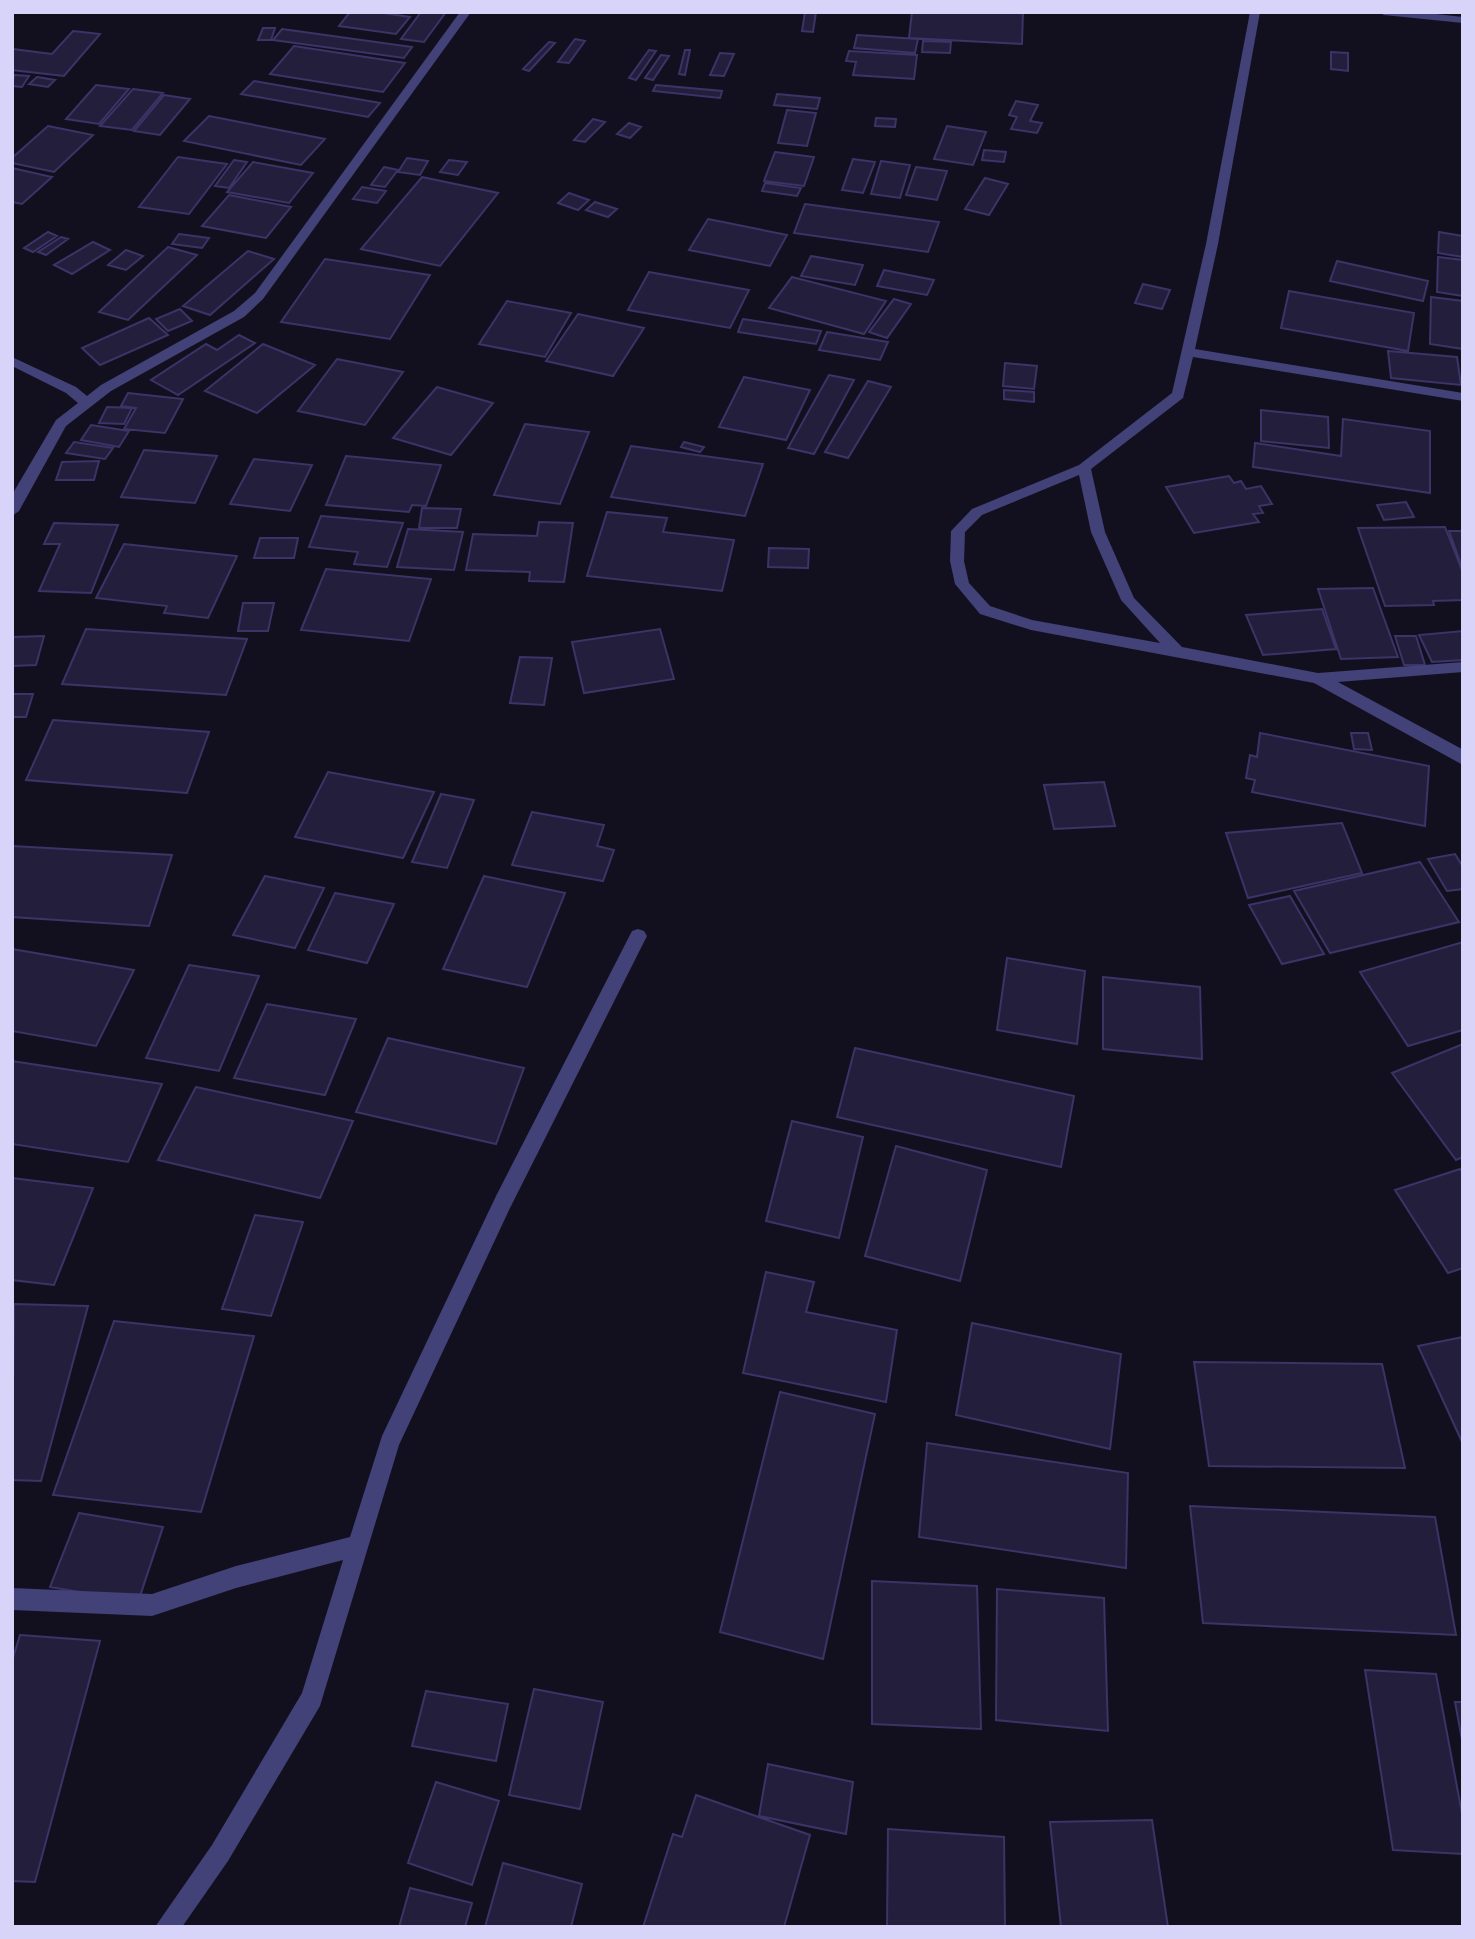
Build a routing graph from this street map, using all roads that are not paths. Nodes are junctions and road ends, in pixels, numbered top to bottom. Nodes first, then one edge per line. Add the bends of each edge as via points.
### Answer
1 (466, 12) edge
2 (1255, 12) edge
3 (1384, 12) edge
4 (1463, 20) edge
5 (1188, 352) junction
6 (12, 361) edge
7 (1463, 397) edge
8 (86, 403) junction
9 (1084, 468) junction
10 (12, 511) edge
11 (1176, 651) junction
12 (1463, 667) edge
13 (1318, 678) junction
14 (1463, 759) edge
15 (638, 936) dead end
16 (359, 1545) junction
17 (12, 1599) edge
18 (167, 1927) edge

1 - 8 street via 259,296 239,314
2 - 5 street
3 - 4 street
5 - 7 street
5 - 9 street via 1178,395
6 - 8 street via 71,390
8 - 10 street via 61,423
9 - 11 street via 1098,533 1128,600
9 - 11 street via 977,512 958,531 962,584 985,610 1031,625
11 - 13 street
12 - 13 street
13 - 14 street
15 - 16 street via 503,1202 389,1443
16 - 17 street via 236,1577 152,1605
16 - 18 street via 312,1698 220,1853

